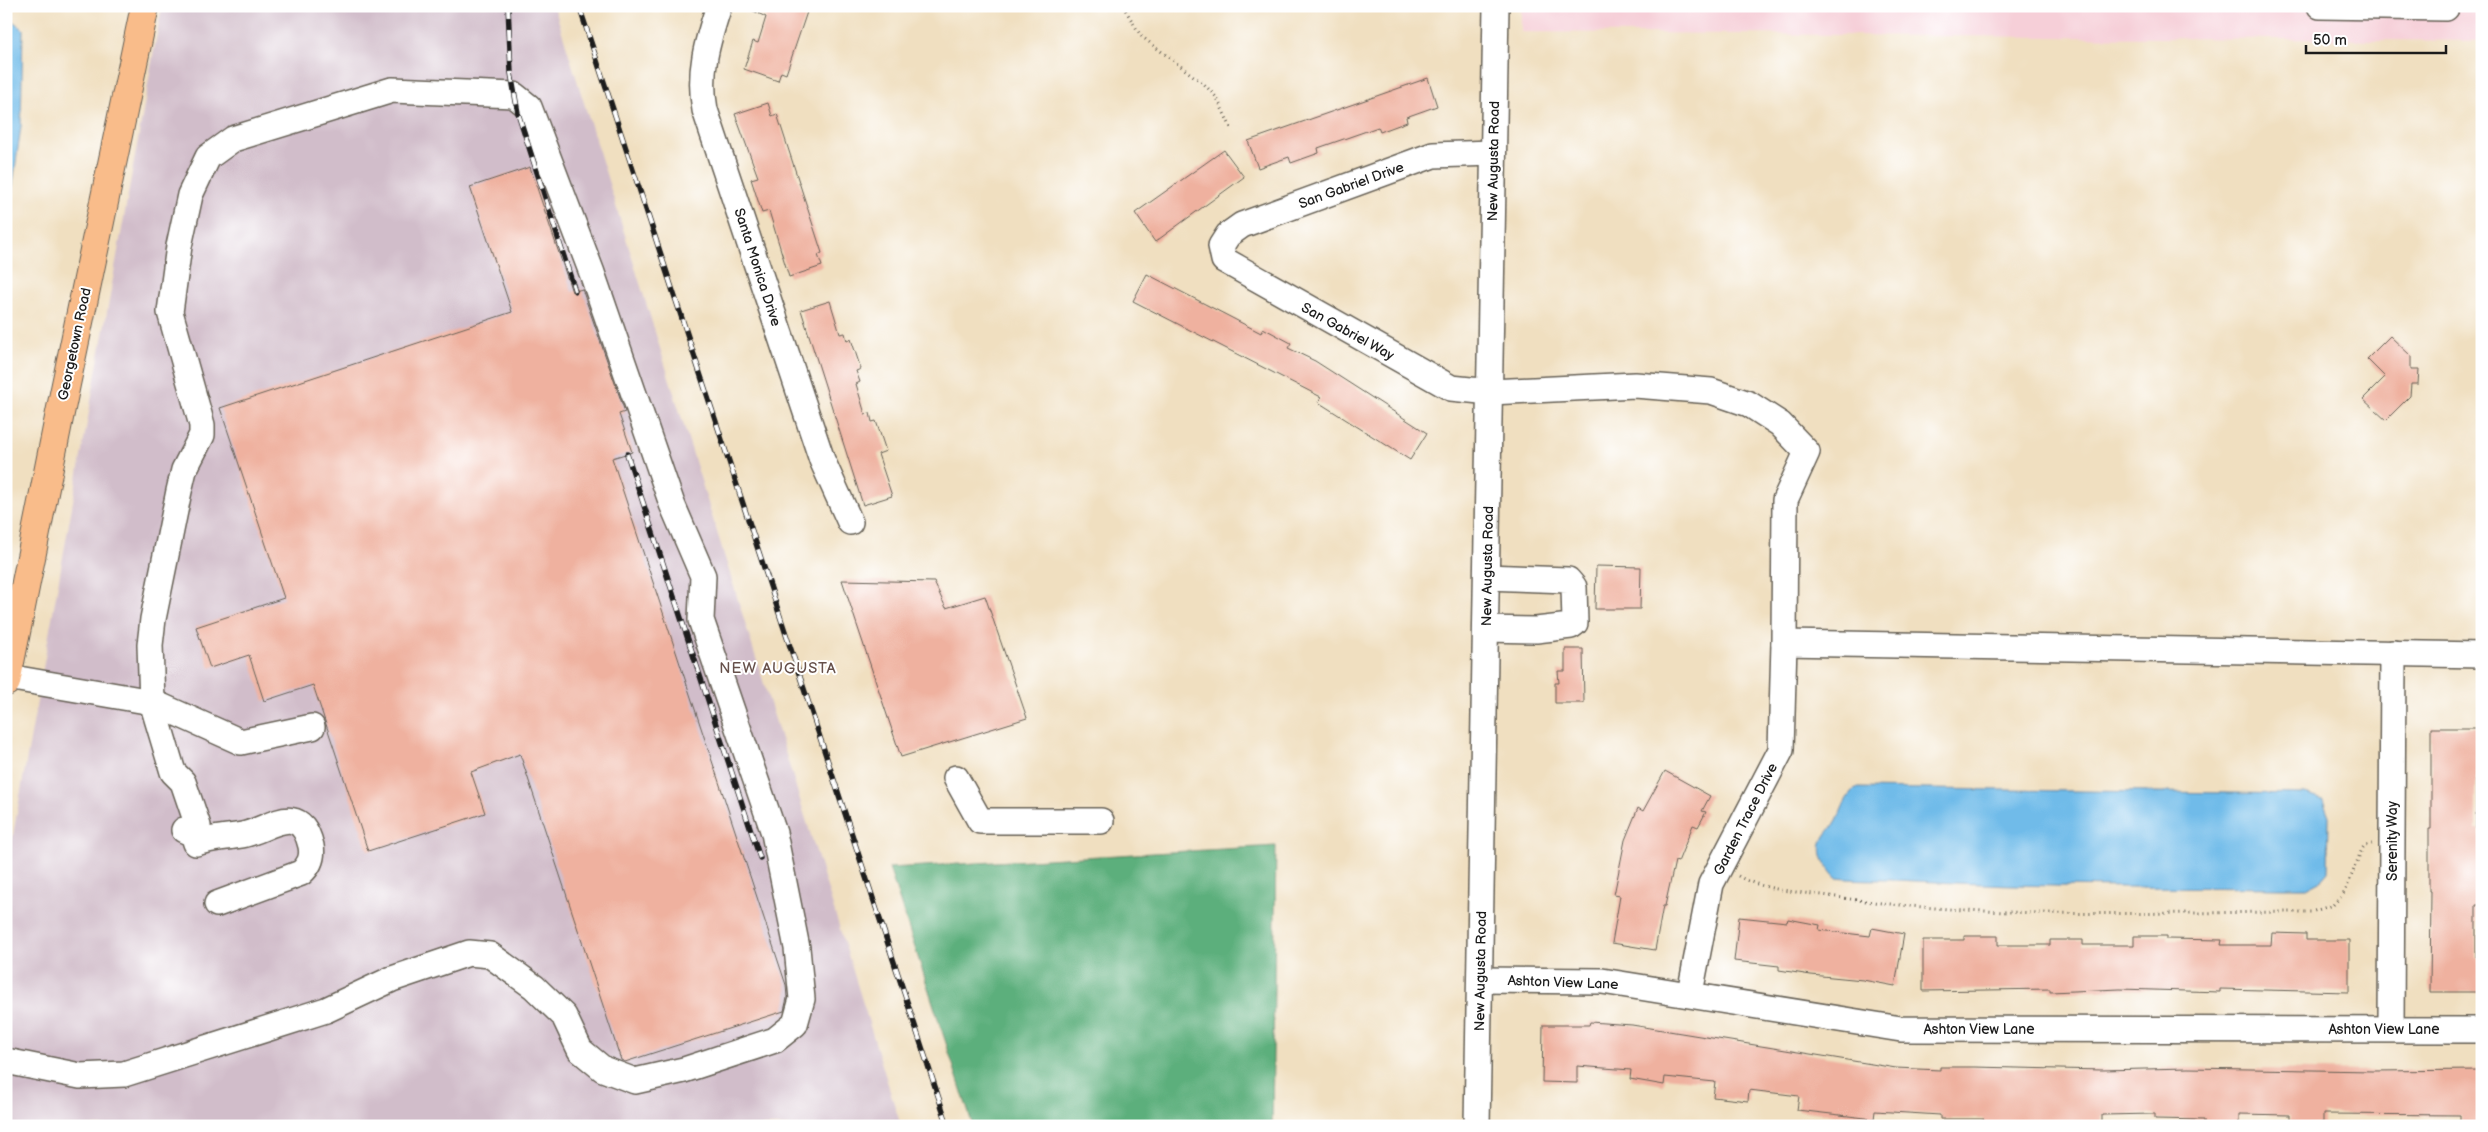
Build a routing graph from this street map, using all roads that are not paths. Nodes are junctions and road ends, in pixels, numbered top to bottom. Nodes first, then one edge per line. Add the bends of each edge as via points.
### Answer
1 (145, 6) edge
2 (719, 6) edge
3 (1496, 6) edge
4 (2320, 6) edge
5 (2446, 6) edge
6 (1493, 153) junction
7 (1221, 246) joint
8 (1490, 392) junction
9 (850, 522) dead end
10 (1487, 577) junction
11 (1486, 629) junction
12 (1784, 642) junction
13 (2393, 654) junction
14 (2482, 655) edge
15 (7, 680) edge
16 (152, 702) junction
17 (312, 727) dead end
18 (956, 778) dead end
19 (1101, 821) dead end
20 (217, 904) dead end
21 (1480, 980) junction
22 (1690, 993) junction
23 (2391, 1029) junction
24 (2482, 1030) edge
25 (6, 1061) edge
26 (1477, 1126) edge

1 - 15 main road, Georgetown Road
2 - 9 street, Santa Monica Drive via 703,59 702,86 706,110 822,460
3 - 6 street, New Augusta Road
4 - 5 street
6 - 7 street, San Gabriel Drive via 1433,155 1242,225 1228,234
6 - 8 street, New Augusta Road
7 - 8 street, San Gabriel Way via 1224,260 1451,388
8 - 10 street, New Augusta Road
8 - 12 street, San Gabriel Way via 1635,385 1711,391 1749,404 1780,424 1807,452 1785,500
10 - 11 street, New Augusta Road
10 - 11 street via 1568,580 1574,587 1576,623 1536,630
11 - 21 street, New Augusta Road
12 - 13 street
12 - 22 street, Garden Trace Drive via 1781,750 1711,884
13 - 14 street
13 - 23 street, Serenity Way
15 - 16 street
16 - 17 street via 241,742
16 - 20 street via 173,772 168,787 184,830 195,839 243,835 278,820 291,820 308,834 312,853 309,866 301,873
16 - 25 street via 150,645 153,619 184,470 202,435 202,425 170,312 190,195 208,157 233,139 392,90 514,95 529,107 592,273 672,504 703,576 701,620 776,843 797,948 802,999 795,1024 775,1040 684,1070 635,1081 603,1069 580,1050 564,1016 534,987 490,955 469,953 392,979 326,1010 124,1074 80,1076
18 - 19 street via 980,822
21 - 22 street, Ashton View Lane via 1602,981
21 - 26 street, New Augusta Road
22 - 23 street, Ashton View Lane via 1902,1029
23 - 24 street, Ashton View Lane

